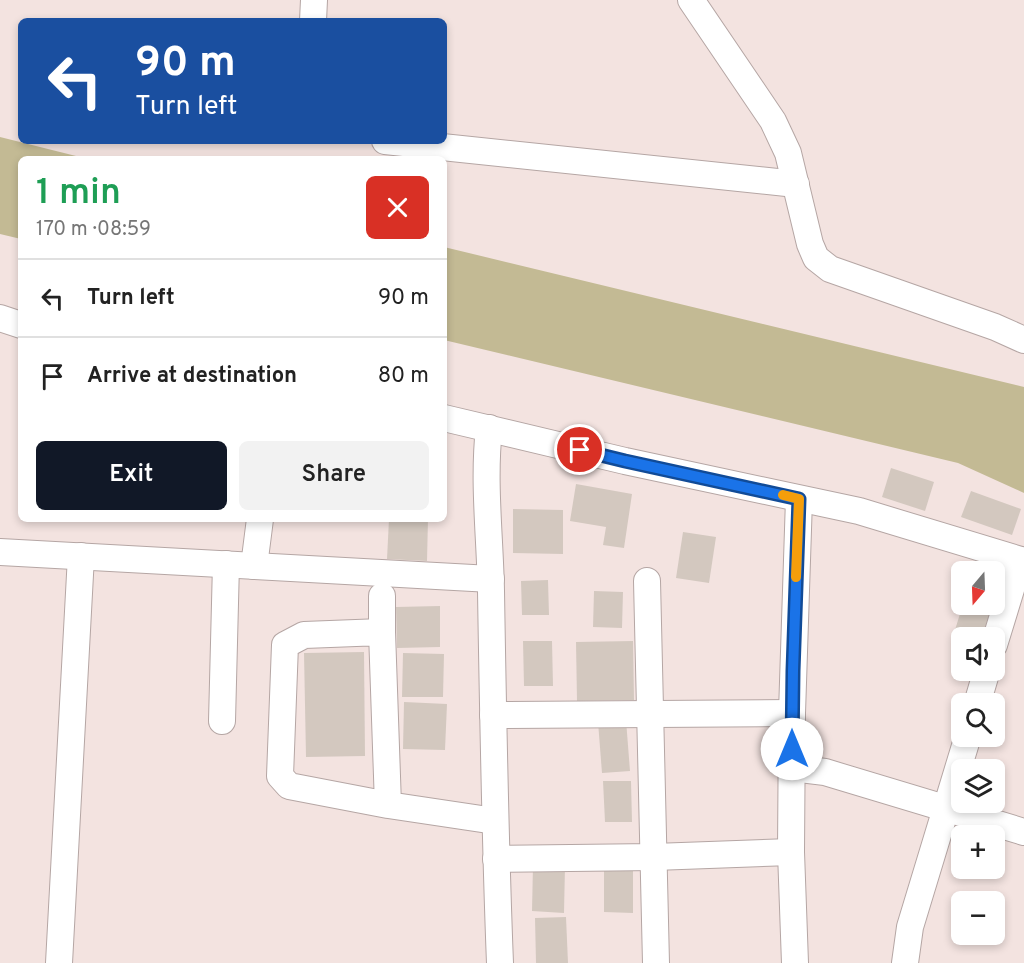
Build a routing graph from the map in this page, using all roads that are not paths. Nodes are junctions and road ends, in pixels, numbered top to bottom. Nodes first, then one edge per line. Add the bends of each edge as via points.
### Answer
1 (314, 0) edge
2 (691, 0) edge
3 (313, 18) edge
4 (414, 144) edge
5 (796, 184) junction
6 (0, 318) edge
7 (18, 324) edge
8 (1024, 340) edge
9 (447, 419) edge
10 (489, 428) junction
11 (799, 499) junction
12 (260, 522) edge
13 (0, 552) edge
14 (81, 556) junction
15 (1022, 560) edge
16 (226, 564) junction
17 (255, 566) junction
18 (491, 579) junction
19 (647, 581) dead end
20 (382, 596) dead end
21 (1000, 627) edge
22 (382, 632) junction
23 (792, 713) junction
24 (492, 715) junction
25 (649, 715) junction
26 (222, 721) dead end
27 (965, 747) edge
28 (792, 768) junction
29 (388, 805) junction
30 (946, 808) junction
31 (495, 821) junction
32 (1024, 832) edge
33 (791, 852) junction
34 (654, 857) junction
35 (496, 860) junction
36 (59, 963) edge
37 (500, 963) edge
38 (656, 963) edge
39 (795, 963) edge
40 (905, 963) edge

1 - 3 street
2 - 5 street via 773,121 788,153
4 - 5 street
5 - 8 street via 810,244 816,258 830,269
6 - 7 street
9 - 10 street
10 - 11 street
10 - 18 street via 486,477
11 - 15 street via 859,511
11 - 23 street
12 - 17 street
13 - 14 street
14 - 16 street
14 - 36 street
15 - 21 street
16 - 17 street
16 - 26 street
17 - 18 street
18 - 24 street
19 - 25 street
20 - 22 street
22 - 29 street
22 - 29 street via 304,635 285,645 280,776 289,786
23 - 25 street
23 - 28 street
24 - 25 street
24 - 31 street
25 - 34 street
27 - 30 street
28 - 30 street via 825,772
28 - 33 street
29 - 31 street
30 - 32 street
30 - 40 street via 910,927
31 - 35 street
33 - 34 street
33 - 39 street
34 - 35 street
34 - 38 street
35 - 37 street

